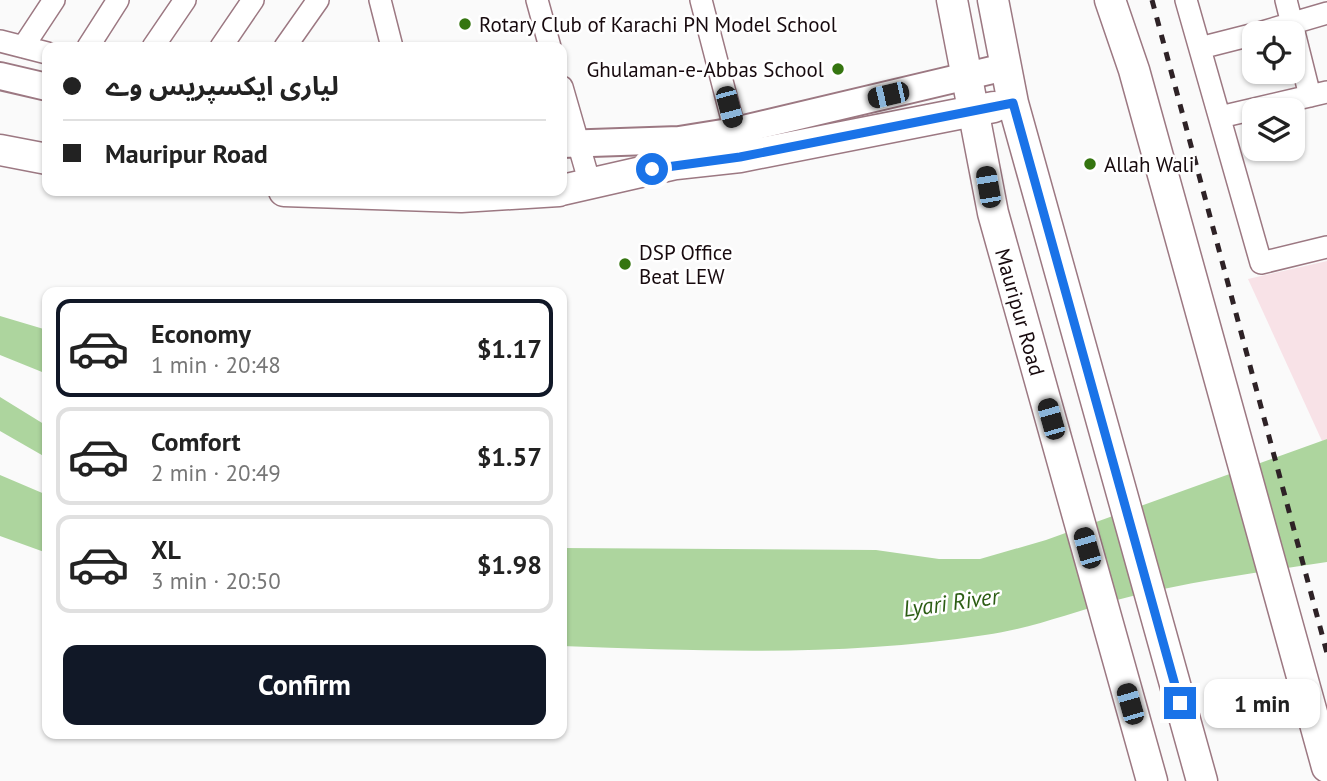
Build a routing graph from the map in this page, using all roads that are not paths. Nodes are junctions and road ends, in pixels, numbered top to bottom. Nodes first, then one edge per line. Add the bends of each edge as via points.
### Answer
1 (54, 0) edge
2 (118, 0) edge
3 (185, 0) edge
4 (253, 0) edge
5 (318, 0) edge
6 (380, 0) edge
7 (537, 0) edge
8 (701, 0) edge
9 (952, 0) edge
10 (993, 0) edge
11 (1110, 0) edge
12 (1186, 0) edge
13 (1286, 0) edge
14 (1327, 13) edge
15 (1291, 21) edge
16 (1304, 21) edge
17 (1242, 38) edge
18 (0, 41) edge
19 (91, 42) edge
20 (156, 42) edge
21 (224, 42) edge
22 (289, 42) edge
23 (392, 42) edge
24 (549, 42) edge
25 (23, 47) junction
26 (1200, 48) junction
27 (42, 52) edge
28 (1305, 60) edge
29 (1005, 67) junction
30 (0, 76) edge
31 (965, 78) junction
32 (42, 86) edge
33 (1318, 94) edge
34 (1013, 103) junction
35 (974, 111) junction
36 (1220, 117) junction
37 (567, 123) edge
38 (735, 131) junction
39 (570, 144) edge
40 (0, 150) edge
41 (42, 158) edge
42 (570, 188) edge
43 (432, 196) edge
44 (473, 196) edge
45 (1327, 247) edge
46 (1327, 767) edge
47 (1152, 781) edge
48 (1202, 781) edge

1 - 25 street
2 - 19 street
3 - 20 street
4 - 21 street
5 - 22 street
6 - 23 street
7 - 24 street
8 - 38 street
9 - 31 highway, Mauripur Road
10 - 29 highway
11 - 46 highway via 1134,70
12 - 26 street
13 - 15 street
14 - 16 street
17 - 26 street
18 - 25 street
25 - 27 street
26 - 36 street
28 - 33 street
29 - 31 main road
29 - 34 highway
30 - 32 main road
31 - 35 highway, Mauripur Road
31 - 38 main road
33 - 36 street
34 - 35 highway
34 - 48 highway
35 - 42 highway via 740,157 676,164
35 - 47 highway, Mauripur Road via 993,213
36 - 45 street via 1261,263
37 - 39 street
38 - 39 main road via 679,140
39 - 42 street
40 - 41 highway
43 - 44 highway

